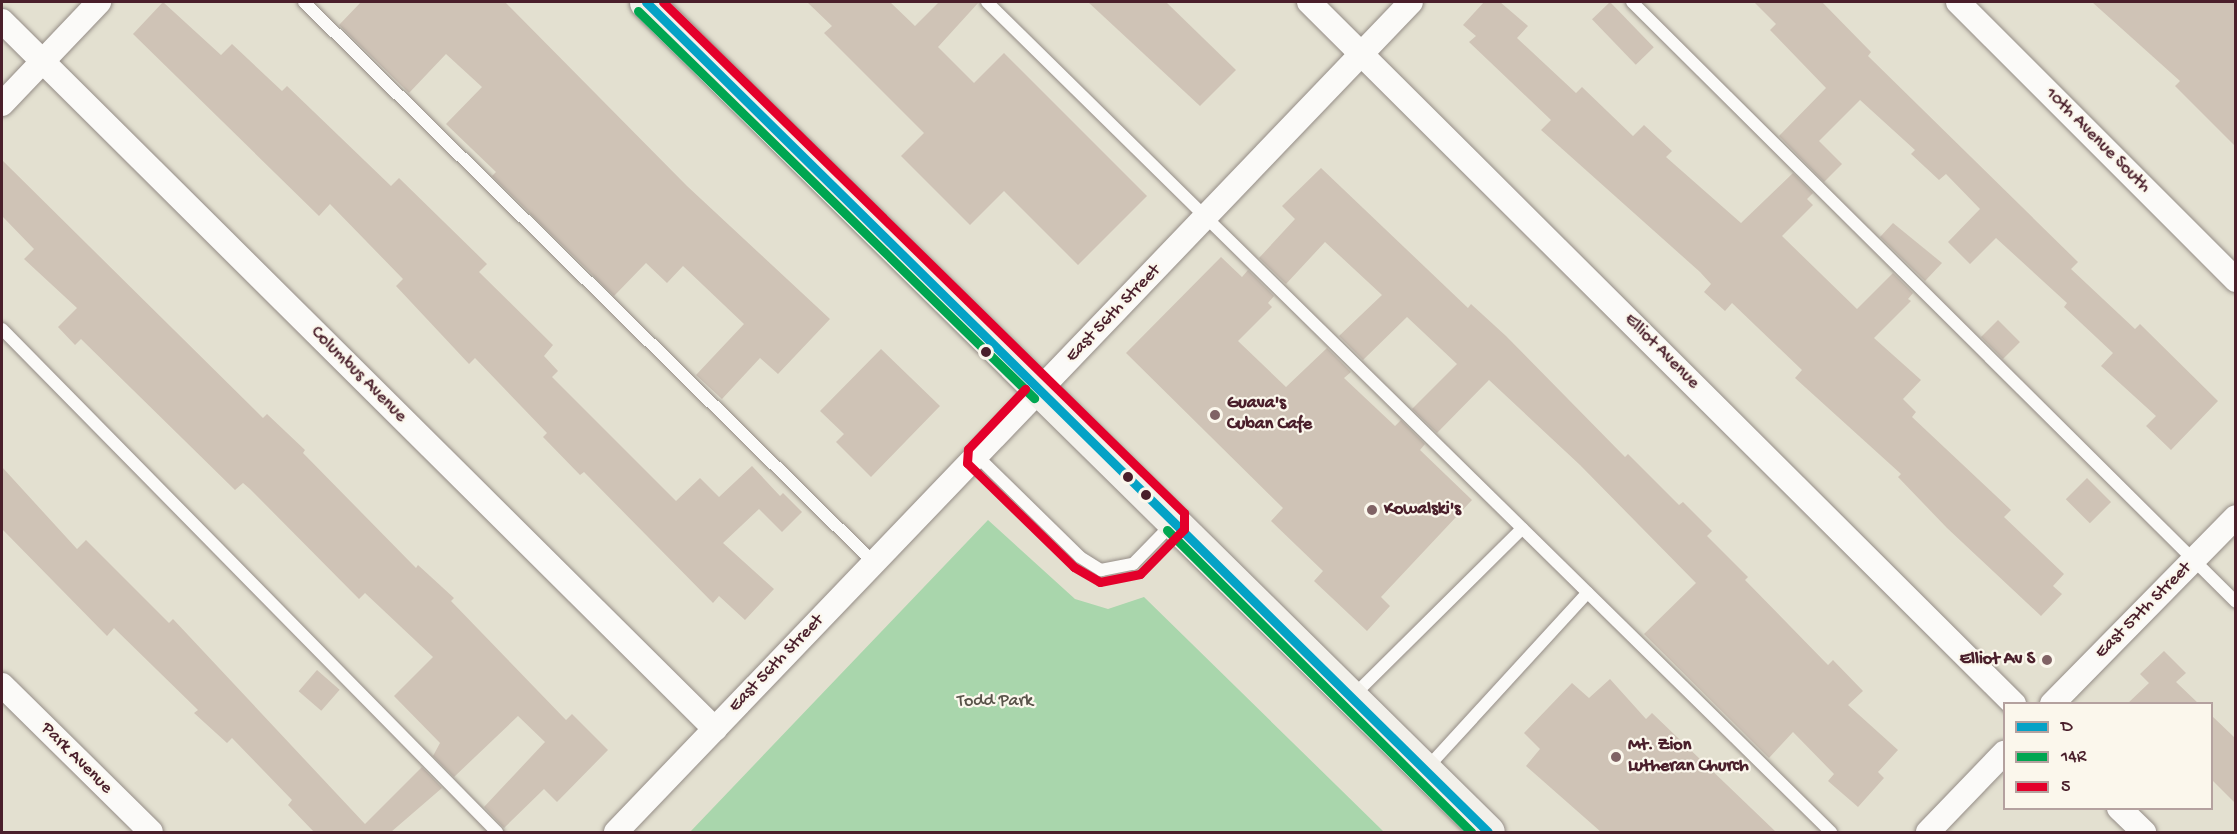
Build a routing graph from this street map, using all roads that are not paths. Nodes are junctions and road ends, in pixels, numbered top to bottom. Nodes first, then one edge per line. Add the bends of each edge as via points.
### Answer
1 (99, 2) edge
2 (303, 2) edge
3 (646, 2) edge
4 (987, 2) edge
5 (1309, 2) edge
6 (1411, 2) edge
7 (1632, 2) edge
8 (1959, 2) edge
9 (2, 21) edge
10 (1361, 53) junction
11 (42, 62) junction
12 (2, 104) edge
13 (1206, 217) junction
14 (2235, 280) edge
15 (2, 329) edge
16 (1042, 389) junction
17 (977, 456) junction
18 (2235, 517) edge
19 (1175, 521) junction
20 (1522, 528) junction
21 (2194, 560) junction
22 (874, 563) junction
23 (1587, 593) junction
24 (2235, 602) edge
25 (2, 685) edge
26 (1352, 697) junction
27 (2012, 702) edge
28 (2054, 702) edge
29 (715, 729) junction
30 (2003, 754) edge
31 (1425, 770) junction
32 (2122, 810) edge
33 (151, 832) edge
34 (497, 832) edge
35 (616, 832) edge
36 (1488, 832) edge
37 (1831, 832) edge
38 (1928, 832) edge
39 (2144, 832) edge

1 - 11 street
2 - 22 lane
3 - 16 street
4 - 13 lane
5 - 10 street, Elliot Avenue
6 - 10 street, East 56th Street
7 - 21 lane
8 - 14 street, 10th Avenue South
9 - 11 street, Columbus Avenue
10 - 13 street, East 56th Street
10 - 27 street, Elliot Avenue
11 - 12 street
11 - 29 street, Columbus Avenue
13 - 16 street, East 56th Street
13 - 20 lane
15 - 34 lane
16 - 17 street, East 56th Street
16 - 19 street
17 - 19 lane via 1080,557 1101,570 1133,564
17 - 22 street, East 56th Street
18 - 21 street, East 57th Street
19 - 26 street
20 - 23 lane
20 - 26 lane
21 - 24 lane
21 - 28 street, East 57th Street
22 - 29 street, East 56th Street
23 - 31 lane
23 - 37 lane
25 - 33 street, Park Avenue
26 - 31 street
29 - 35 street, East 56th Street
30 - 38 street
31 - 36 street
32 - 39 street

